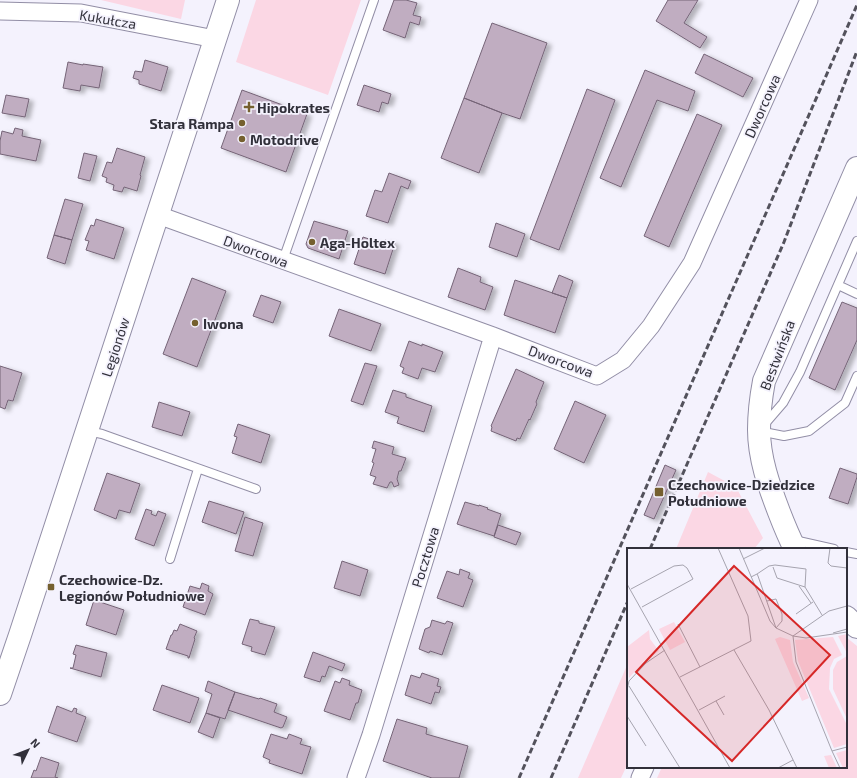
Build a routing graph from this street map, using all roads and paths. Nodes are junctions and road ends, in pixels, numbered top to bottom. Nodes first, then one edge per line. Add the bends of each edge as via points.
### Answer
1 (228, 0) edge
2 (374, 0) edge
3 (809, 0) edge
4 (0, 11) edge
5 (215, 39) junction
6 (857, 168) edge
7 (158, 215) junction
8 (857, 241) edge
9 (283, 260) junction
10 (838, 285) junction
11 (857, 294) edge
12 (493, 336) junction
13 (857, 376) edge
14 (87, 430) junction
15 (759, 431) junction
16 (198, 469) junction
17 (256, 489) dead end
18 (788, 546) edge
19 (819, 548) edge
20 (847, 552) edge
21 (857, 554) edge
22 (170, 559) dead end
23 (847, 618) edge
24 (857, 627) edge
25 (0, 694) edge
26 (645, 768) edge
27 (356, 778) edge
28 (640, 778) edge

1 - 5 street, Legionów
2 - 9 lane
3 - 12 street, Dworcowa via 692,263 651,326 623,360 597,376
4 - 5 street, Kukułcza via 81,13
5 - 7 street, Legionów
6 - 15 street, Bestwińska via 764,381 759,406
7 - 9 street, Dworcowa
7 - 14 street, Legionów
8 - 10 lane
9 - 12 street, Dworcowa
10 - 11 lane
10 - 15 lane via 800,372 783,403
12 - 27 street, Pocztowa
13 - 15 lane via 845,402 809,430 784,436
14 - 16 lane
14 - 25 street, Legionów
15 - 18 street, Bestwińska via 763,464
16 - 17 lane
16 - 22 lane
18 - 19 lane
20 - 21 lane
23 - 24 street
26 - 28 street

